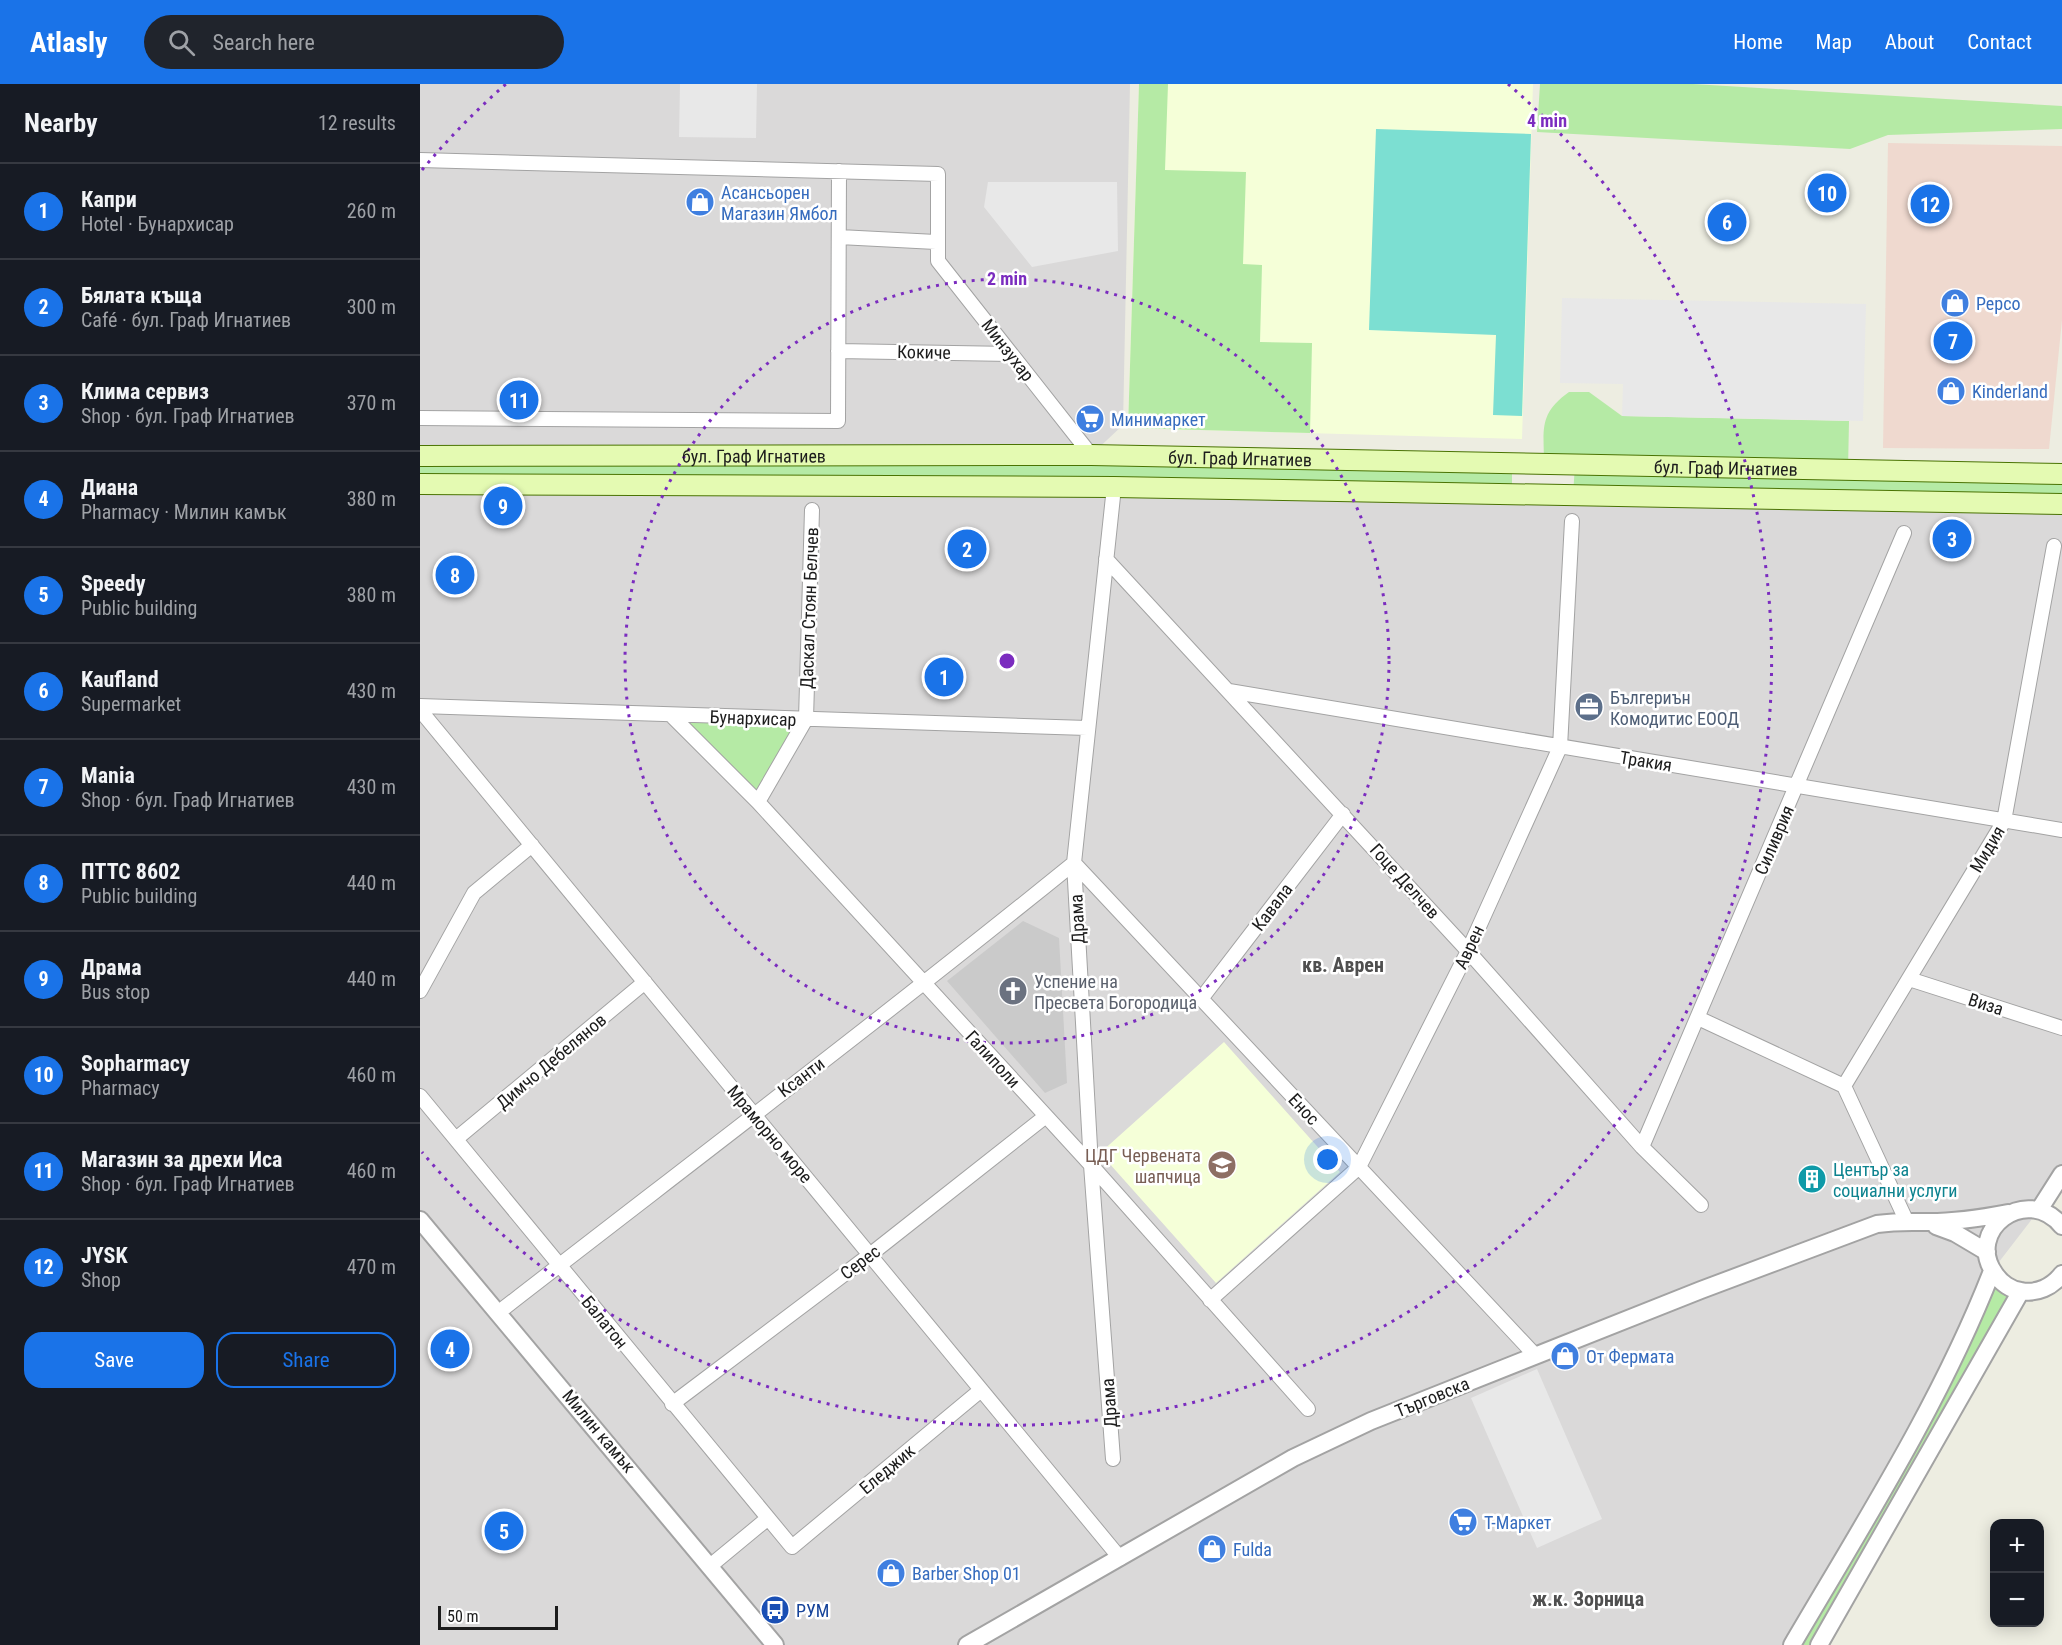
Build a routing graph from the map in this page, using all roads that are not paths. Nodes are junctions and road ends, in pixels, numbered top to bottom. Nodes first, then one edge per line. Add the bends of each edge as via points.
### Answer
1 (420, 160) edge
2 (839, 171) junction
3 (839, 237) junction
4 (936, 242) junction
5 (838, 351) junction
6 (1011, 354) junction
7 (420, 418) edge
8 (1090, 455) junction
9 (420, 456) edge
10 (1544, 464) junction
11 (2062, 474) edge
12 (420, 484) edge
13 (1114, 487) junction
14 (1543, 495) junction
15 (2062, 504) edge
16 (812, 510) dead end
17 (1572, 521) dead end
18 (1904, 533) dead end
19 (2054, 546) dead end
20 (1106, 559) junction
21 (1229, 691) junction
22 (420, 708) edge
23 (671, 715) junction
24 (806, 719) junction
25 (1087, 728) junction
26 (1560, 747) junction
27 (1797, 786) junction
28 (758, 802) junction
29 (1343, 814) junction
30 (2004, 821) junction
31 (2062, 830) edge
32 (532, 845) junction
33 (1074, 863) junction
34 (1468, 951) junction
35 (1909, 979) junction
36 (645, 982) junction
37 (924, 985) junction
38 (420, 991) edge
39 (1201, 999) junction
40 (1698, 1018) junction
41 (2062, 1028) edge
42 (1844, 1086) junction
43 (420, 1096) edge
44 (753, 1114) junction
45 (1046, 1116) junction
46 (456, 1139) junction
47 (1642, 1147) junction
48 (1090, 1165) junction
49 (1359, 1167) junction
50 (2062, 1174) edge
51 (1701, 1205) dead end
52 (2039, 1210) junction
53 (2008, 1214) junction
54 (420, 1220) edge
55 (1906, 1220) junction
56 (1926, 1222) junction
57 (2062, 1224) edge
58 (1987, 1252) junction
59 (871, 1254) junction
60 (559, 1266) junction
61 (1992, 1271) junction
62 (2062, 1274) edge
63 (2020, 1291) junction
64 (1210, 1300) junction
65 (499, 1312) junction
66 (1535, 1355) junction
67 (981, 1390) junction
68 (672, 1404) junction
69 (1308, 1409) dead end
70 (1113, 1459) dead end
71 (767, 1519) junction
72 (792, 1547) joint
73 (1120, 1558) junction
74 (710, 1566) junction
75 (775, 1645) edge
76 (967, 1645) edge
77 (1792, 1645) edge
78 (1819, 1645) edge

1 - 2 street
2 - 3 street
2 - 4 street, Минзухар via 938,174
3 - 4 street
3 - 5 street
4 - 6 street, Минзухар via 938,261
5 - 6 street, Кокиче
5 - 7 street via 838,422
6 - 8 street, Минзухар
8 - 9 main road, бул. Граф Игнатиев
8 - 10 main road, бул. Граф Игнатиев
8 - 13 main road
10 - 11 main road, бул. Граф Игнатиев
10 - 14 main road
12 - 13 main road, бул. Граф Игнатиев
13 - 14 main road, бул. Граф Игнатиев
13 - 20 street, Драма
14 - 15 main road, бул. Граф Игнатиев
16 - 24 street, Даскал Стоян Белчев
17 - 26 street, Аврен
18 - 27 street, Силиврия
19 - 30 street, Мидия
20 - 21 street, Гоце Делчев
20 - 25 street, Драма
21 - 26 street, Тракия
21 - 29 street, Гоце Делчев
22 - 23 street, Бунархисар
22 - 32 street, Мраморно море
23 - 24 street, Бунархисар
23 - 28 street, Галиполи
24 - 25 street, Бунархисар
24 - 28 street, Даскал Стоян Белчев
25 - 33 street, Драма
26 - 27 street, Тракия
26 - 34 street, Аврен
27 - 30 street, Тракия
27 - 40 street, Силиврия
28 - 37 street, Галиполи
29 - 34 street, Гоце Делчев
29 - 39 street, Кавала
30 - 31 street, Тракия
30 - 35 street, Мидия
32 - 36 street, Мраморно море
32 - 38 street via 474,893
33 - 37 street, Ксанти
33 - 39 street, Енос
33 - 48 street, Драма
34 - 47 street, Гоце Делчев
34 - 49 street, Аврен
35 - 41 street, Виза
35 - 42 street, Мидия
36 - 44 street, Мраморно море
36 - 46 street, Димчо Дебелянов
37 - 44 street, Ксанти
37 - 45 street, Галиполи
39 - 49 street, Енос
40 - 42 street
40 - 47 street, Силиврия
42 - 55 street
43 - 46 street, Балатон
44 - 59 street, Мраморно море
44 - 60 street, Ксанти
45 - 48 street, Галиполи
45 - 59 street, Серес
46 - 60 street, Балатон
47 - 51 street, Гоце Делчев
48 - 64 street, Галиполи
48 - 70 street, Драма
49 - 64 street, Аврен
49 - 66 street, Енос
50 - 52 street
52 - 53 street, Търговска
52 - 57 street
53 - 56 street, Търговска
53 - 58 street via 1992,1230
54 - 65 street, Милин камък
55 - 56 street, Търговска
55 - 66 street, Търговска via 1877,1224
56 - 58 street, Търговска
58 - 61 street
59 - 67 street, Мраморно море
59 - 68 street, Серес
60 - 65 street, Ксанти
60 - 68 street, Балатон
61 - 63 street via 2004,1284
61 - 77 street via 1947,1372
62 - 63 street via 2046,1288
63 - 78 street
64 - 69 street, Галиполи
65 - 74 street, Милин камък
66 - 73 street, Търговска via 1371,1421 1293,1458
67 - 72 street, Еледжик
67 - 73 street, Мраморно море
68 - 71 street, Балатон
71 - 72 street, Балатон
71 - 74 street
73 - 76 street, Търговска
74 - 75 street, Милин камък

